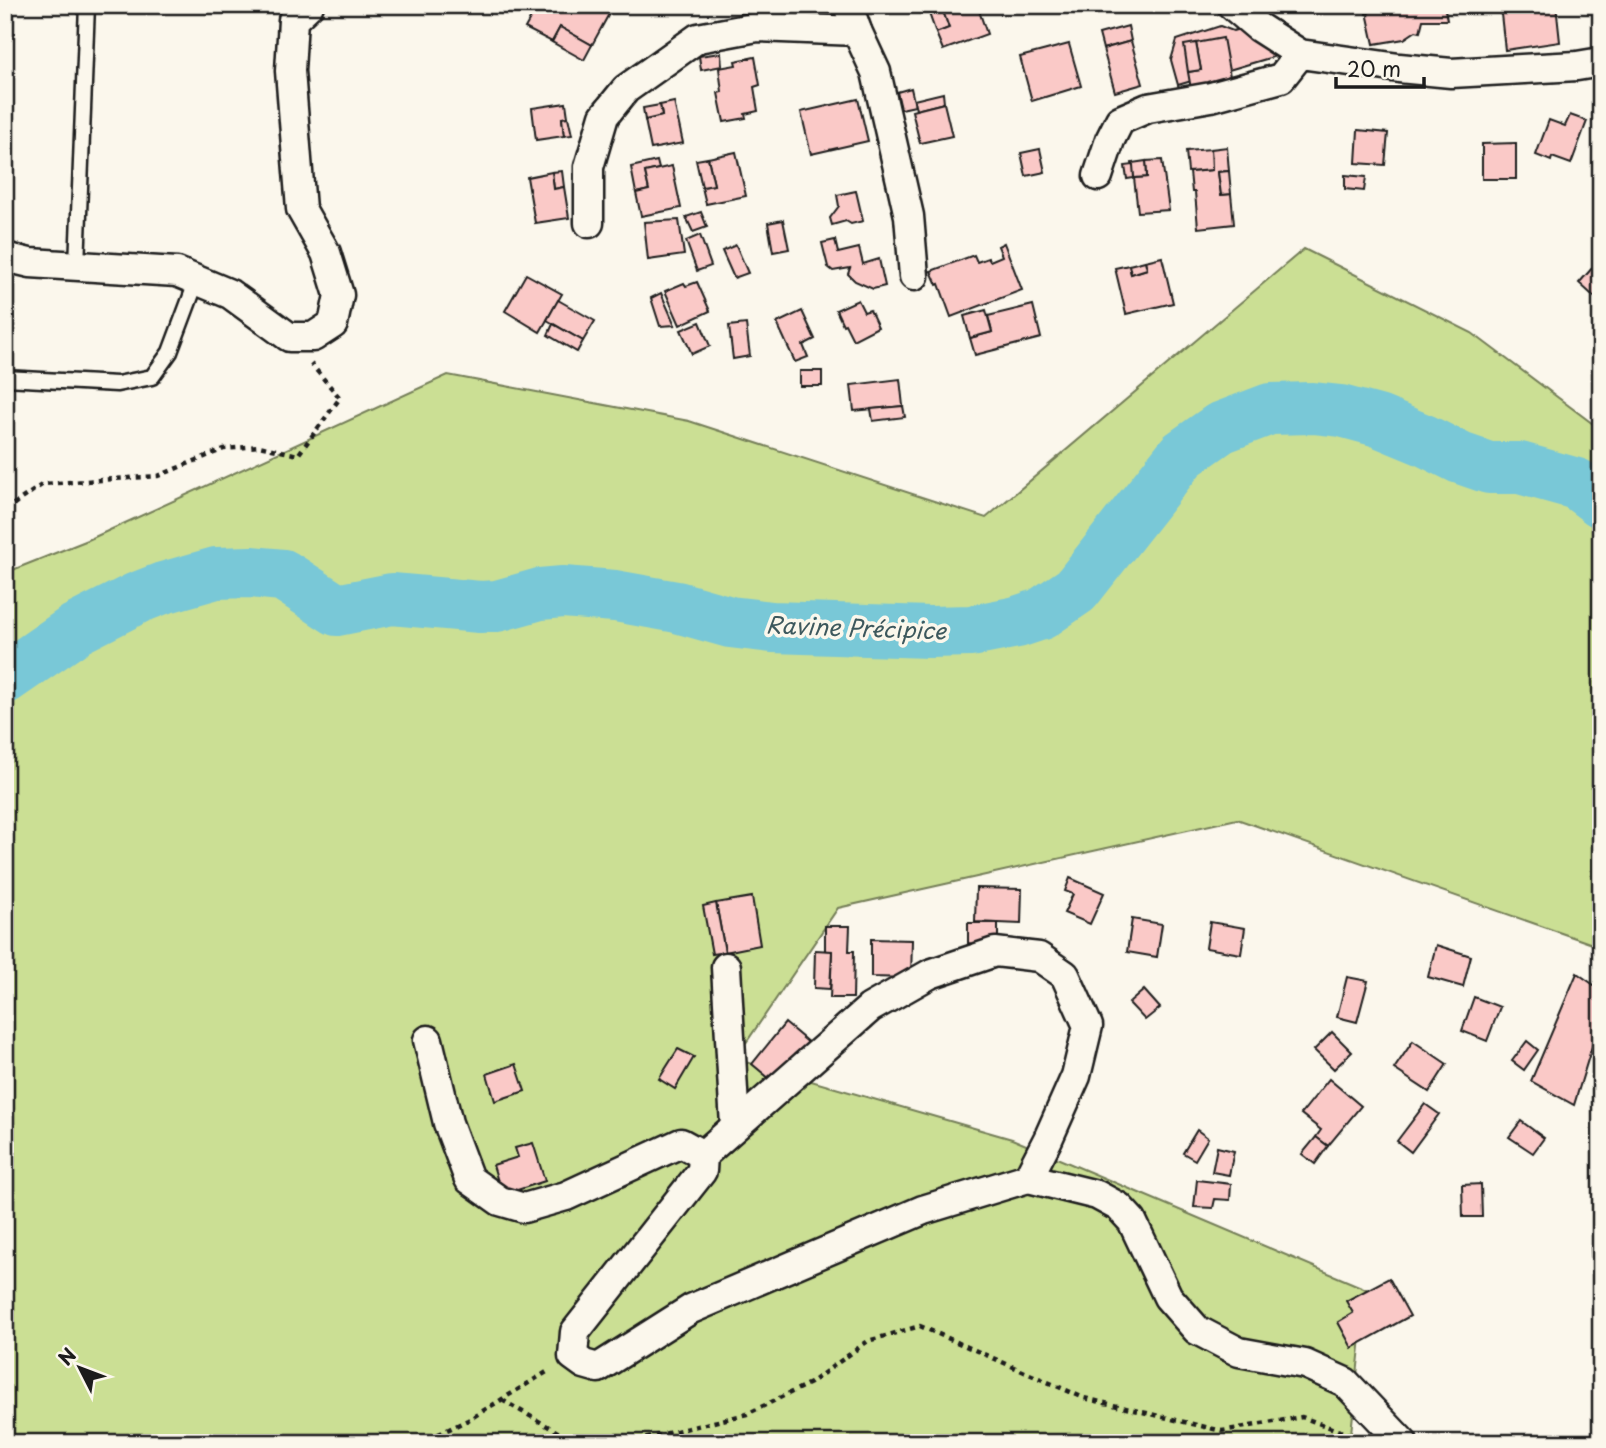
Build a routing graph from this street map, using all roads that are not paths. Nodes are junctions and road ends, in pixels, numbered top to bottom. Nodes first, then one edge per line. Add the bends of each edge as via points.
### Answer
1 (86, 5) edge
2 (309, 5) edge
3 (1232, 5) edge
4 (852, 18) edge
5 (1300, 54) junction
6 (1601, 62) edge
7 (1098, 176) dead end
8 (589, 223) dead end
9 (5, 257) edge
10 (77, 266) junction
11 (914, 276) dead end
12 (197, 280) junction
13 (5, 378) edge
14 (726, 967) dead end
15 (428, 1040) dead end
16 (734, 1126) junction
17 (703, 1155) junction
18 (1028, 1178) junction
19 (1403, 1443) edge

1 - 10 lane
2 - 12 street via 293,20 290,71 301,209 326,253 338,295 333,324 313,337 289,337 230,294
3 - 5 street
4 - 8 street via 698,38 626,89 604,116 589,167
4 - 11 street via 876,72 908,216
5 - 6 street via 1451,73
5 - 7 street via 1281,78 1148,108 1120,120
9 - 10 street
10 - 12 street via 177,272
12 - 13 lane via 170,352 152,377 117,384
14 - 16 street
15 - 17 street via 448,1122 469,1179 500,1201 524,1208 566,1196 681,1143
16 - 17 street
16 - 18 street via 870,1008 930,974 995,952 1038,957 1065,975 1088,1026 1076,1076
17 - 18 street via 702,1171 575,1332 573,1356 584,1364 598,1368 691,1309 923,1210
18 - 19 street via 1097,1195 1119,1207 1132,1221 1168,1297 1197,1330 1239,1352 1305,1364 1345,1382

